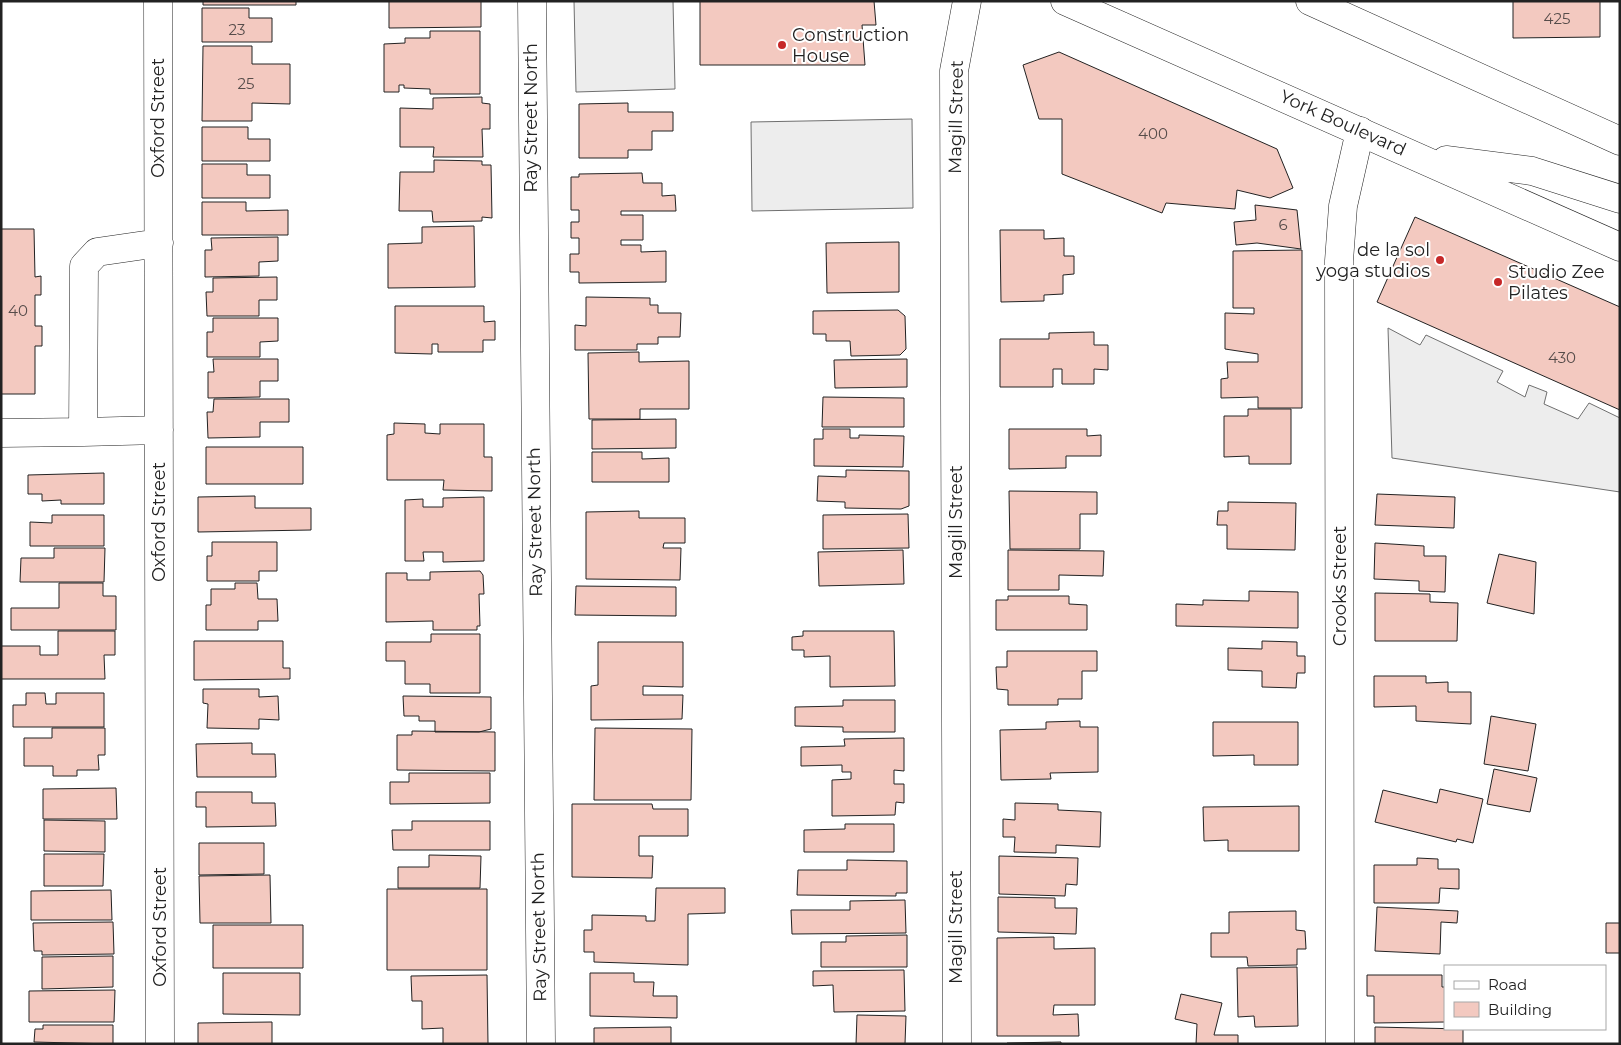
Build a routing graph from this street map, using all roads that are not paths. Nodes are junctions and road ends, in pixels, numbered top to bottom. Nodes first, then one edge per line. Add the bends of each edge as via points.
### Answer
1 (158, 1) edge
2 (532, 1) edge
3 (967, 1) edge
4 (1065, 1) edge
5 (1310, 1) edge
6 (1360, 131) junction
7 (1620, 141) edge
8 (1418, 156) junction
9 (1620, 199) edge
10 (159, 243) junction
11 (1620, 247) edge
12 (159, 430) junction
13 (83, 432) junction
14 (1, 433) edge
15 (160, 1044) edge
16 (540, 1044) edge
17 (957, 1044) edge
18 (1340, 1044) edge

1 - 10 street, Oxford Street
2 - 16 street, Ray Street North
3 - 17 street, Magill Street via 954,71
4 - 6 street, York Boulevard
5 - 7 street
6 - 8 street, York Boulevard
6 - 18 street, Crooks Street via 1343,206 1339,261
8 - 9 street via 1532,171
8 - 11 street, York Boulevard
10 - 12 street, Oxford Street
10 - 13 street via 97,252 84,266
12 - 13 street
12 - 15 street, Oxford Street
13 - 14 street

